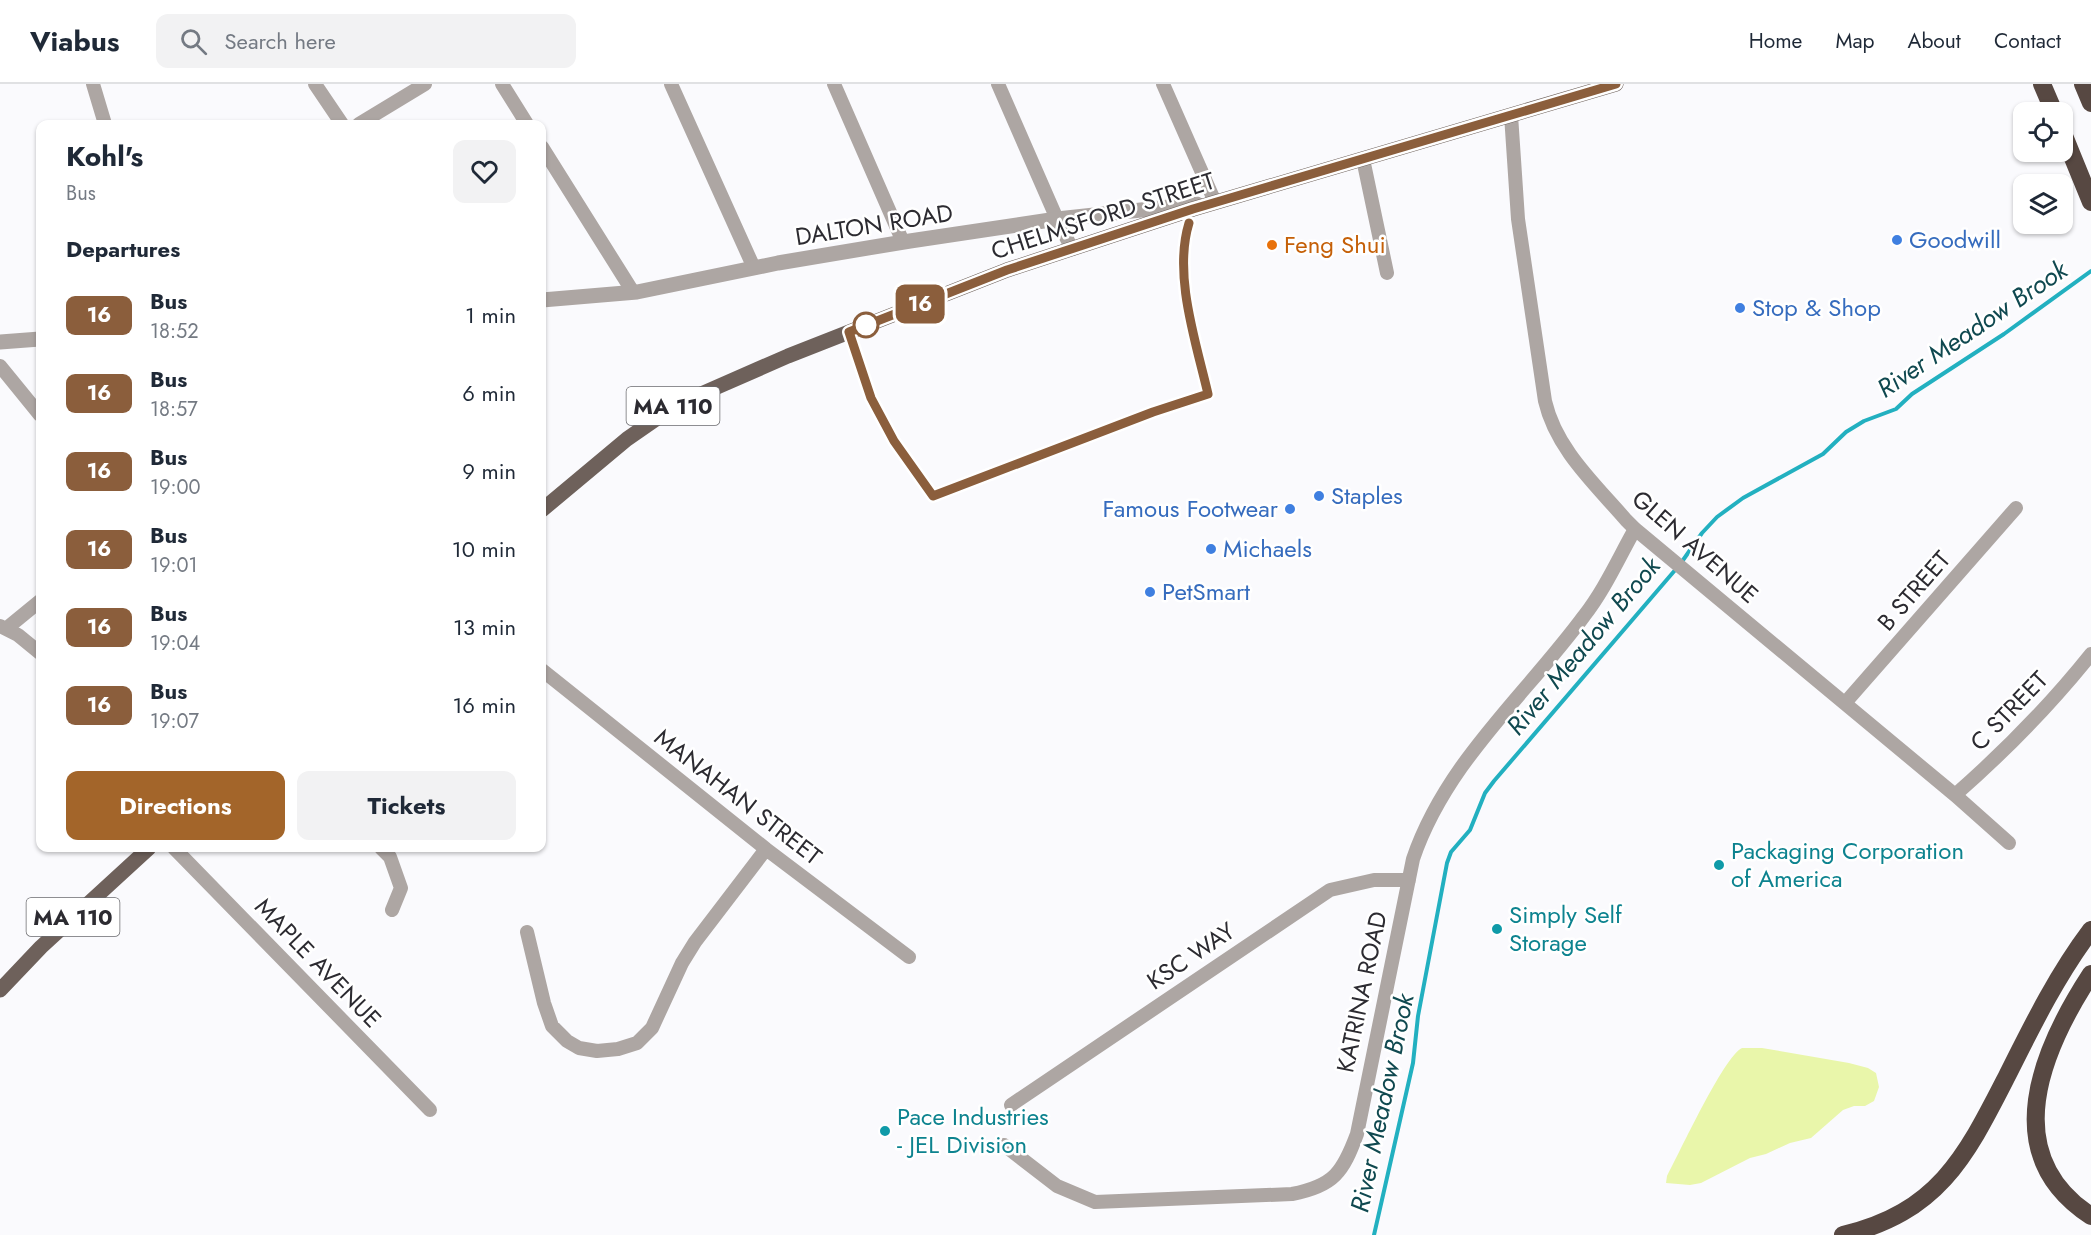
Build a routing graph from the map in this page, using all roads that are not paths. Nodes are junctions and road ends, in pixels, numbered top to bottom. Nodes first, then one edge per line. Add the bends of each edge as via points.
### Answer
1 (93, 84) edge
2 (315, 84) edge
3 (424, 84) edge
4 (502, 84) edge
5 (671, 84) edge
6 (834, 84) edge
7 (998, 84) edge
8 (1163, 84) edge
9 (1616, 84) edge
10 (2042, 84) edge
11 (2083, 84) edge
12 (2050, 102) edge
13 (2091, 103) edge
14 (1511, 115) junction
15 (104, 120) edge
16 (339, 120) edge
17 (366, 120) edge
18 (524, 120) edge
19 (546, 153) edge
20 (2073, 158) edge
21 (1363, 159) junction
22 (1215, 202) junction
23 (2091, 202) edge
24 (1057, 219) junction
25 (903, 242) junction
26 (1072, 249) junction
27 (754, 268) junction
28 (1387, 273) dead end
29 (633, 292) junction
30 (546, 300) edge
31 (36, 339) edge
32 (0, 342) edge
33 (0, 366) edge
34 (36, 410) edge
35 (546, 507) edge
36 (2016, 508) dead end
37 (1635, 529) junction
38 (36, 604) edge
39 (3, 627) edge
40 (36, 650) edge
41 (2091, 654) edge
42 (546, 673) edge
43 (1845, 703) junction
44 (1955, 795) junction
45 (2009, 843) dead end
46 (766, 849) junction
47 (145, 852) edge
48 (178, 852) edge
49 (385, 852) edge
50 (1409, 880) junction
51 (392, 910) dead end
52 (2091, 930) edge
53 (527, 932) dead end
54 (909, 957) dead end
55 (2091, 974) edge
56 (0, 990) edge
57 (1011, 1106) dead end
58 (430, 1110) dead end
59 (1004, 1145) dead end
60 (2091, 1216) edge
61 (1843, 1235) edge

1 - 15 street
2 - 16 street
3 - 17 street
4 - 18 street
5 - 27 street
6 - 25 street
7 - 24 street
8 - 22 street
9 - 14 main road, CHELMSFORD STREET / MA 110
10 - 12 highway
11 - 13 highway
14 - 21 main road, CHELMSFORD STREET / MA 110
14 - 37 street, GLEN AVENUE via 1520,230 1550,418 1564,447
19 - 29 street
20 - 23 highway
21 - 22 main road, CHELMSFORD STREET / MA 110
21 - 28 street
22 - 24 street, DALTON ROAD
22 - 26 main road, CHELMSFORD STREET / MA 110
24 - 25 street, DALTON ROAD
24 - 26 street
25 - 27 street, DALTON ROAD
26 - 35 main road, CHELMSFORD STREET / MA 110 via 1007,270 693,396 627,439
27 - 29 street, DALTON ROAD
29 - 30 street, DALTON ROAD
31 - 32 street
33 - 34 street
36 - 43 street, B STREET
37 - 43 street, GLEN AVENUE
37 - 50 street, KATRINA ROAD via 1584,618 1487,733 1440,799 1422,833
38 - 39 street
39 - 40 street
41 - 44 street, C STREET via 2068,683
42 - 46 street, MANAHAN STREET
43 - 44 street, GLEN AVENUE
44 - 45 street, GLEN AVENUE
46 - 53 street via 695,942 652,1028 637,1042 618,1049 579,1048 552,1026
46 - 54 street, MANAHAN STREET
47 - 56 main road, MA 110
48 - 58 street, MAPLE AVENUE
49 - 51 street via 401,888
50 - 57 street, KSC WAY via 1374,880 1330,890
50 - 59 street, KATRINA ROAD via 1356,1134 1342,1168 1328,1182 1292,1194 1095,1202 1057,1186
52 - 61 highway via 2056,983 1955,1167 1911,1207 1876,1225
55 - 60 highway via 2046,1059 2037,1088 2035,1117 2050,1173 2072,1201

